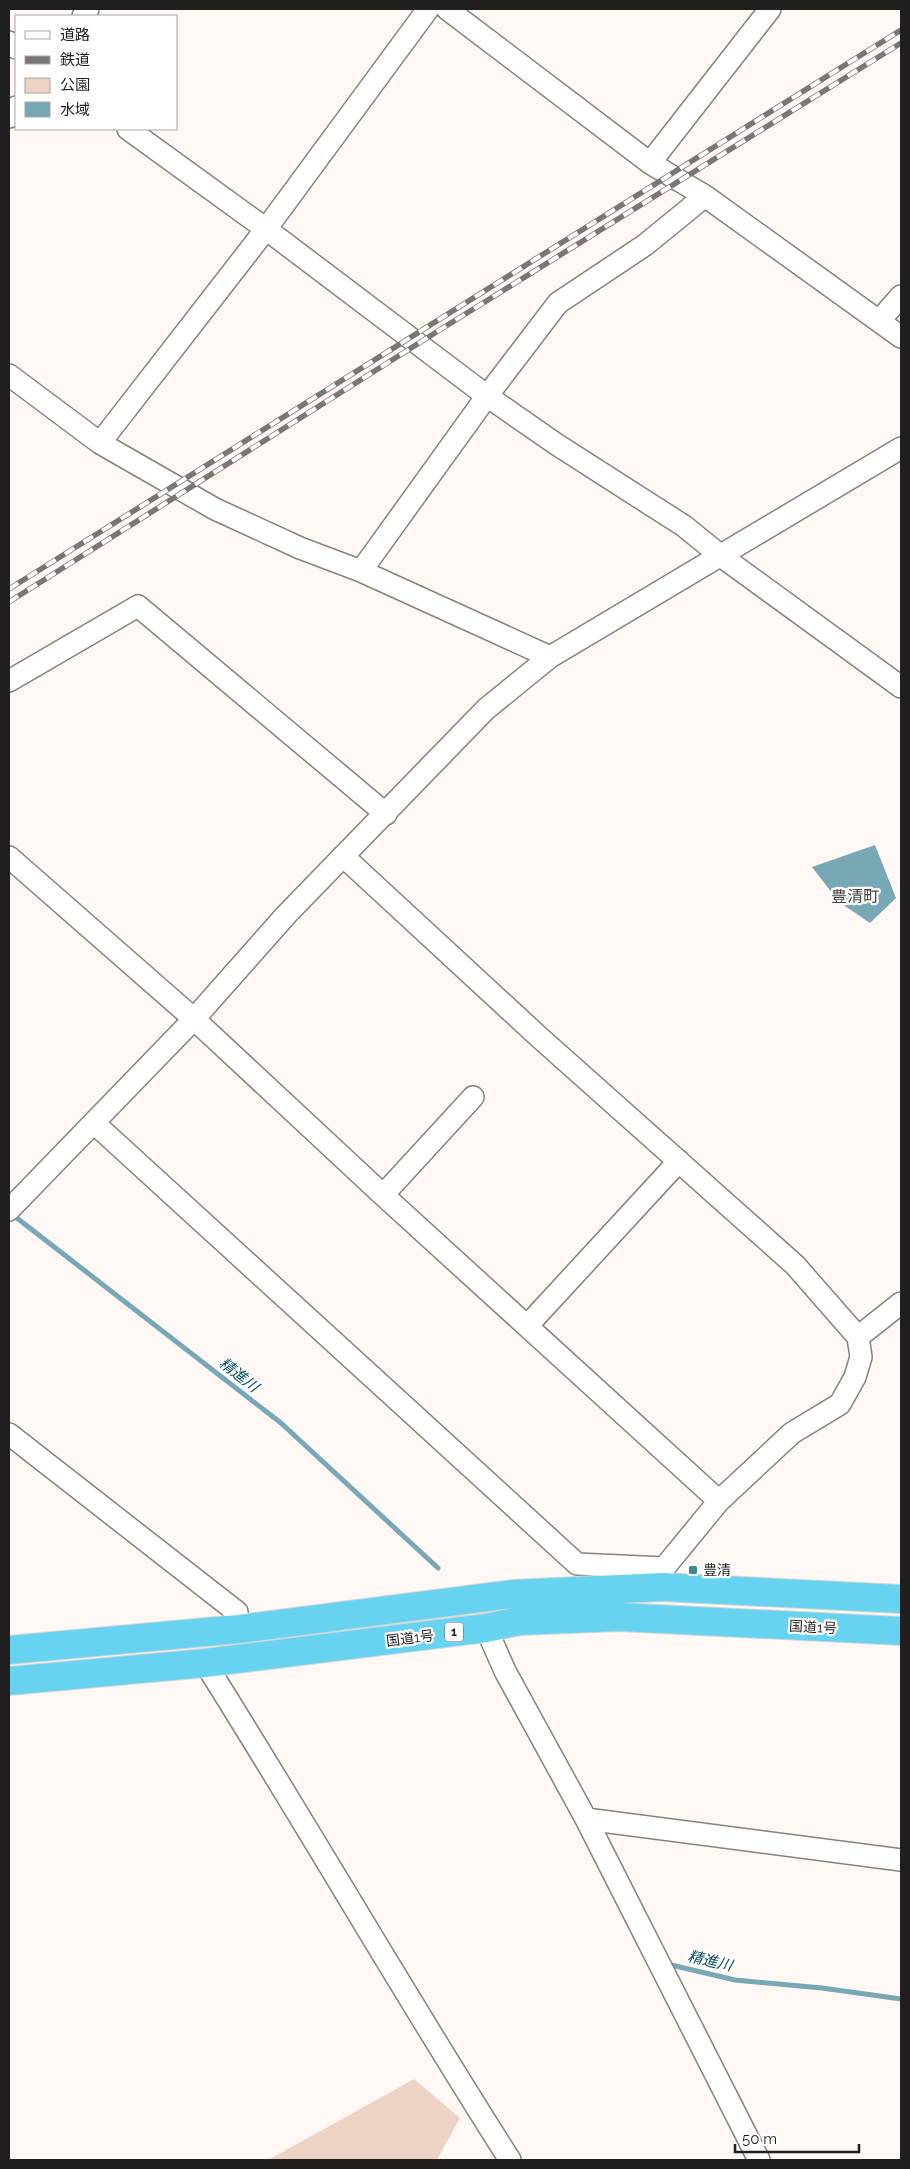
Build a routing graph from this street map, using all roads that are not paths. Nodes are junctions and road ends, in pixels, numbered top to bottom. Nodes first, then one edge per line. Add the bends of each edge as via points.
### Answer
1 (428, 9) edge
2 (447, 9) edge
3 (770, 9) edge
4 (129, 130) edge
5 (650, 163) junction
6 (705, 196) junction
7 (266, 228) junction
8 (901, 296) edge
9 (880, 320) junction
10 (901, 337) edge
11 (9, 374) edge
12 (487, 396) junction
13 (100, 443) junction
14 (896, 458) edge
15 (721, 556) junction
16 (361, 571) junction
17 (550, 657) junction
18 (9, 681) edge
19 (901, 687) edge
20 (386, 814) junction
21 (343, 856) junction
22 (9, 857) edge
23 (194, 1019) junction
24 (473, 1097) dead end
25 (94, 1124) junction
26 (680, 1161) junction
27 (383, 1195) junction
28 (9, 1210) edge
29 (901, 1304) edge
30 (527, 1326) junction
31 (858, 1337) junction
32 (9, 1434) edge
33 (719, 1501) junction
34 (663, 1578) junction
35 (901, 1599) edge
36 (486, 1628) junction
37 (239, 1629) junction
38 (901, 1631) edge
39 (9, 1650) edge
40 (205, 1663) junction
41 (9, 1681) edge
42 (586, 1820) junction
43 (901, 1860) edge
44 (510, 2160) edge
45 (759, 2160) edge

1 - 7 street
2 - 5 street
3 - 5 street
4 - 7 street
5 - 6 street
6 - 9 street
6 - 12 street via 644,245 558,303
7 - 12 street
7 - 13 street
8 - 9 street
9 - 10 street
11 - 13 street
12 - 15 street via 684,526
12 - 16 street
13 - 16 street via 215,509 300,548
14 - 15 street
15 - 17 street
15 - 19 street
16 - 17 street
17 - 20 street via 486,709
18 - 20 street via 138,606
20 - 21 street
21 - 23 street
21 - 26 street via 539,1037
22 - 23 street
23 - 25 street
23 - 27 street
24 - 27 street
25 - 28 street
25 - 34 street via 577,1564
26 - 30 street
26 - 31 street via 795,1266
27 - 30 street
29 - 31 street
30 - 33 street
31 - 33 street via 861,1357 855,1377 840,1404 792,1433
32 - 37 street via 237,1612
33 - 34 street
34 - 35 highway, 1
34 - 37 highway, 1
36 - 38 highway, 国道1号 / 1 via 520,1621 620,1617
36 - 40 highway, 国道1号 / 1
36 - 42 street via 505,1671
37 - 39 highway, 1
40 - 41 highway, 国道1号 / 1
40 - 44 street
42 - 43 street
42 - 45 street

